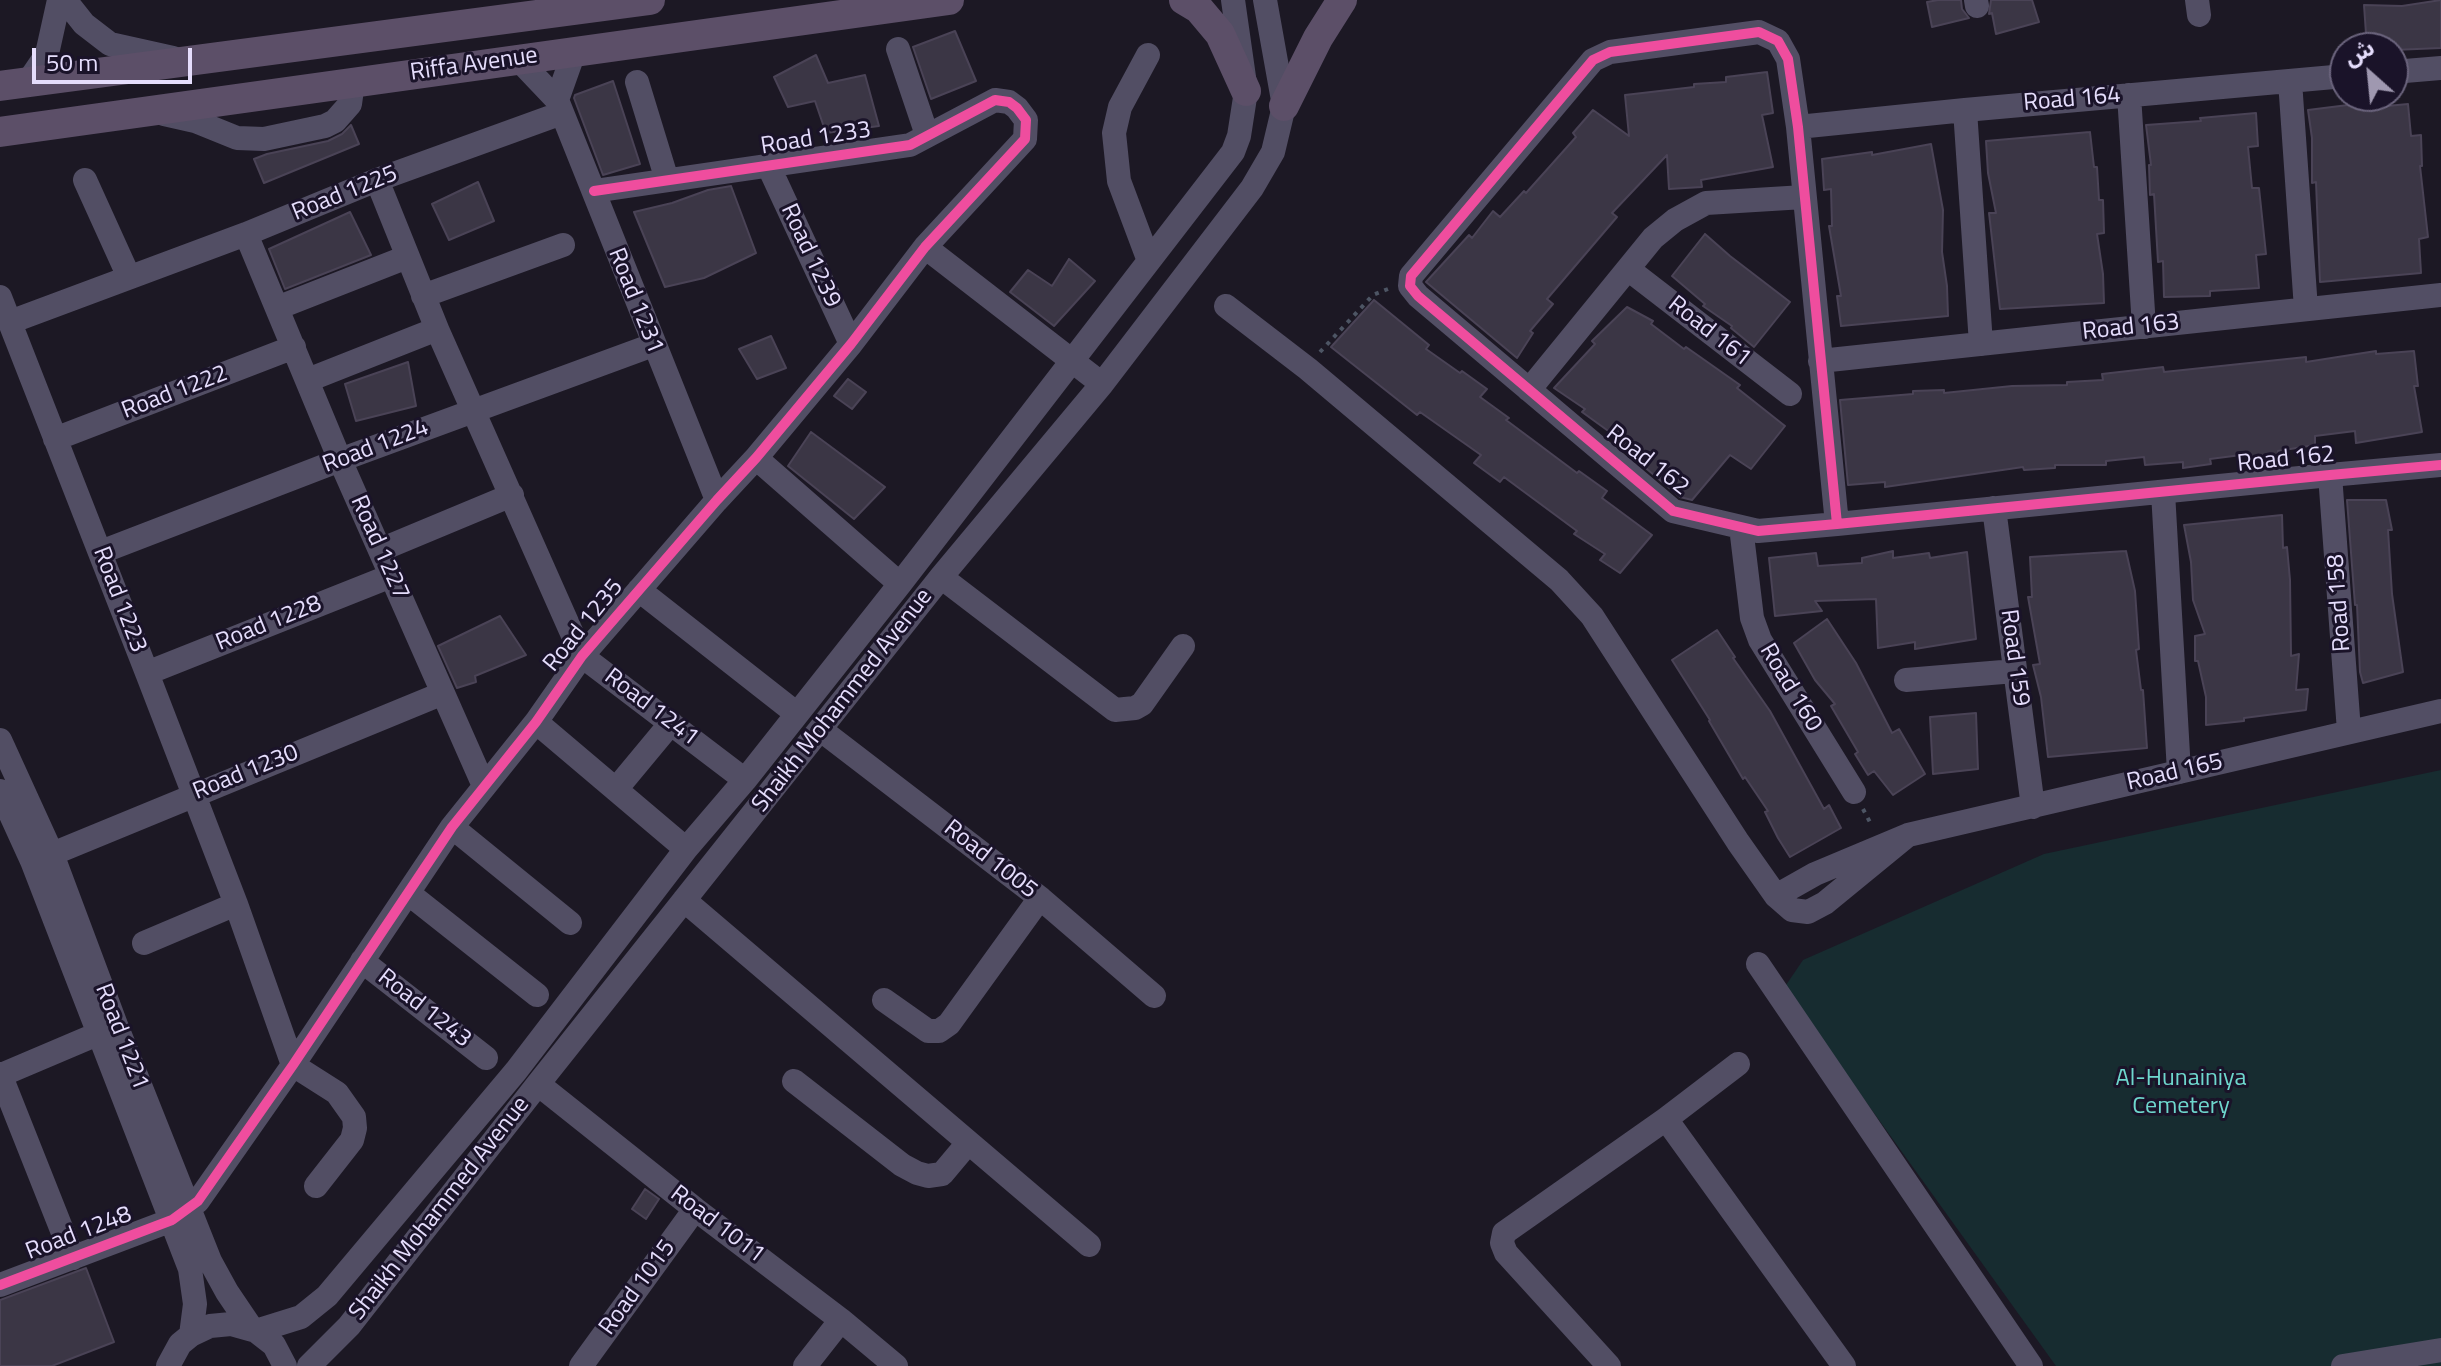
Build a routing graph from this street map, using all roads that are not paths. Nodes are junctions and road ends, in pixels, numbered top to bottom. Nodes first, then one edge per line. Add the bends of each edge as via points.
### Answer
1 (59, 0) edge
2 (65, 0) edge
3 (650, 0) edge
4 (949, 0) edge
5 (1184, 0) edge
6 (1233, 0) edge
7 (1265, 0) edge
8 (1342, 0) edge
9 (898, 49) dead end
10 (574, 52) junction
11 (1148, 55) dead end
12 (519, 60) junction
13 (195, 61) junction
14 (2441, 68) edge
15 (2409, 71) edge
16 (2329, 77) edge
17 (2441, 78) edge
18 (2290, 81) junction
19 (353, 82) junction
20 (637, 82) dead end
21 (14, 84) edge
22 (1246, 91) junction
23 (2129, 95) junction
24 (560, 106) junction
25 (1284, 106) junction
26 (1965, 110) junction
27 (142, 112) junction
28 (1026, 120) joint
29 (1798, 127) junction
30 (0, 132) edge
31 (927, 135) junction
32 (769, 167) junction
33 (85, 180) dead end
34 (377, 180) junction
35 (667, 180) junction
36 (594, 191) junction
37 (1804, 197) junction
38 (246, 234) junction
39 (563, 245) dead end
40 (925, 247) junction
41 (407, 257) junction
42 (1149, 261) junction
43 (1628, 269) junction
44 (129, 277) junction
45 (2441, 295) edge
46 (423, 296) junction
47 (0, 297) edge
48 (1226, 306) dead end
49 (277, 308) junction
50 (2306, 309) junction
51 (10, 322) junction
52 (2144, 327) junction
53 (437, 329) junction
54 (851, 344) junction
55 (1981, 344) junction
56 (653, 345) junction
57 (294, 347) junction
58 (1820, 361) junction
59 (1072, 362) junction
60 (308, 380) junction
61 (1102, 384) junction
62 (1529, 390) junction
63 (1790, 394) dead end
64 (474, 410) junction
65 (55, 439) junction
66 (756, 458) junction
67 (340, 460) junction
68 (2441, 465) edge
69 (2330, 475) junction
70 (2163, 492) junction
71 (512, 495) junction
72 (717, 500) junction
73 (1994, 508) junction
74 (1837, 524) junction
75 (1741, 527) junction
76 (380, 550) junction
77 (101, 552) junction
78 (391, 576) junction
79 (941, 577) junction
80 (900, 584) junction
81 (639, 590) junction
82 (1183, 646) dead end
83 (582, 656) junction
84 (2015, 671) junction
85 (147, 673) junction
86 (1906, 680) dead end
87 (441, 694) junction
88 (2441, 711) edge
89 (797, 714) junction
90 (536, 722) junction
91 (671, 723) junction
92 (821, 730) junction
93 (2349, 731) junction
94 (0, 740) edge
95 (2179, 772) junction
96 (745, 780) junction
97 (484, 786) junction
98 (617, 788) junction
99 (0, 791) edge
100 (1854, 792) road end
101 (193, 794) junction
102 (2033, 807) junction
103 (452, 827) junction
104 (9, 834) edge
105 (1908, 835) junction
106 (686, 849) junction
107 (52, 854) junction
108 (408, 893) junction
109 (1776, 896) junction
110 (1040, 898) junction
111 (684, 900) junction
112 (236, 904) junction
113 (570, 923) dead end
114 (144, 943) dead end
115 (362, 961) junction
116 (1758, 964) dead end
117 (537, 995) dead end
118 (1154, 996) dead end
119 (884, 1000) dead end
120 (100, 1033) junction
121 (486, 1058) dead end
122 (1738, 1064) dead end
123 (293, 1065) junction
124 (0, 1074) edge
125 (794, 1081) dead end
126 (538, 1084) junction
127 (1666, 1119) junction
128 (241, 1138) junction
129 (968, 1143) junction
130 (170, 1185) junction
131 (316, 1186) dead end
132 (695, 1209) junction
133 (181, 1214) junction
134 (1089, 1245) dead end
135 (73, 1258) junction
136 (0, 1285) edge
137 (841, 1320) junction
138 (254, 1330) junction
139 (191, 1335) junction
140 (2441, 1350) edge
141 (167, 1362) edge
142 (285, 1366) edge
143 (309, 1366) edge
144 (581, 1366) edge
145 (805, 1366) edge
146 (896, 1366) edge
147 (1609, 1366) edge
148 (1844, 1366) edge
149 (2031, 1366) edge
150 (2343, 1366) edge

1 - 21 street via 47,54
2 - 13 street via 110,44
3 - 13 main road, Riffa Avenue
4 - 10 main road, Riffa Avenue
5 - 22 main road via 1220,34
6 - 22 street, Shaikh Mohammed Avenue
7 - 25 street, Shaikh Mohammed Avenue
8 - 25 main road
9 - 31 street
10 - 12 main road, Riffa Avenue
10 - 24 street
11 - 42 street via 1120,107 1114,133 1119,181
12 - 19 main road, Riffa Avenue
12 - 24 street, Road 1231
13 - 21 main road, Riffa Avenue
14 - 15 street
14 - 17 street
16 - 18 street, Road 164
18 - 23 street, Road 164
18 - 50 street
19 - 27 main road, Riffa Avenue
19 - 27 street via 350,104 335,121 264,139 237,138 177,116
20 - 35 street
22 - 42 street, Shaikh Mohammed Avenue via 1233,152
23 - 26 street, Road 164
23 - 52 street
24 - 34 street, Road 1225
24 - 36 street, Road 1231
25 - 61 street, Shaikh Mohammed Avenue via 1273,152 1252,188
26 - 29 street, Road 164
26 - 55 street
27 - 30 main road, Riffa Avenue
28 - 31 street, Road 1233 via 1009,102 995,100
28 - 40 street, Road 1235 via 1025,139
29 - 37 street
29 - 62 street, Road 162 via 1788,59 1778,41 1759,32 1610,52 1593,60 1411,276 1410,286 1418,296
31 - 32 street, Road 1233 via 910,145
32 - 35 street, Road 1233
32 - 54 street, Road 1239
33 - 44 street
34 - 38 street, Road 1225
34 - 41 street, Road 1241
35 - 36 street, Road 1233
36 - 56 street, Road 1231
37 - 43 street via 1706,203 1653,238
37 - 58 street
38 - 44 street, Road 1225
38 - 49 street, Road 1227
39 - 46 street
40 - 54 street, Road 1235
40 - 59 street
41 - 46 street, Road 1241
41 - 49 street
42 - 59 street, Shaikh Mohammed Avenue
43 - 62 street
43 - 63 street, Road 161
44 - 51 street, Road 1225
45 - 50 street, Road 163
46 - 53 street, Road 1241
47 - 51 street, Road 1223
48 - 109 street via 1559,580 1592,616
49 - 57 street, Road 1227
50 - 52 street, Road 163
51 - 65 street, Road 1223
52 - 55 street, Road 163
53 - 60 street
53 - 64 street, Road 1241
54 - 66 street, Road 1235
55 - 58 street, Road 163
56 - 64 street, Road 1224
56 - 72 street, Road 1231
57 - 60 street, Road 1227
57 - 65 street, Road 1222
58 - 74 street
59 - 61 street
59 - 80 street, Shaikh Mohammed Avenue
60 - 67 street, Road 1227
61 - 79 street, Shaikh Mohammed Avenue
62 - 75 street, Road 162 via 1673,511
64 - 67 street, Road 1224
64 - 71 street, Road 1241
65 - 77 street, Road 1223
66 - 72 street, Road 1235
66 - 80 street
67 - 76 street, Road 1227
67 - 77 street, Road 1224
68 - 69 street, Road 162
69 - 70 street, Road 162
69 - 93 street, Road 158
70 - 73 street, Road 162
70 - 95 street
71 - 76 street
71 - 83 street, Road 1241
72 - 81 street, Road 1235
73 - 74 street, Road 162
73 - 84 street, Road 159
74 - 75 street, Road 162 via 1758,531
75 - 100 street, Road 160 via 1752,618 1760,640
76 - 78 street, Road 1227
77 - 85 street, Road 1223
78 - 85 street, Road 1228
78 - 87 street, Road 1227
79 - 82 street via 1115,710 1142,704
79 - 92 street, Shaikh Mohammed Avenue
80 - 89 street, Shaikh Mohammed Avenue
81 - 83 street, Road 1235
81 - 89 street, Road 1235
83 - 90 street, Road 1235
83 - 91 street, Road 1241
84 - 86 street
84 - 102 street, Road 159
85 - 101 street, Road 1223
87 - 97 street, Road 1227
87 - 101 street, Road 1230
88 - 93 street, Road 165
89 - 96 street, Shaikh Mohammed Avenue
90 - 97 street, Road 1235
90 - 98 street
91 - 96 street, Road 1241
91 - 98 street
92 - 110 street, Road 1005
92 - 111 street, Shaikh Mohammed Avenue
93 - 95 street, Road 165
94 - 107 street, Road 1221
95 - 102 street, Road 165
96 - 106 street, Shaikh Mohammed Avenue
97 - 103 street, Road 1235
98 - 106 street
99 - 104 street, Road 1221
101 - 107 street, Road 1230
101 - 112 street, Road 1223
102 - 105 street, Road 165
103 - 108 street, Road 1235
103 - 113 street
104 - 120 street, Road 1221
105 - 109 street, Road 165 via 1792,884
105 - 109 street, Road 165 via 1808,912 1792,910
106 - 138 street, Shaikh Mohammed Avenue via 516,1071 327,1296 301,1317
107 - 130 street, Road 1221
108 - 115 street, Road 1235
108 - 117 street
110 - 118 street, Road 1005
110 - 119 street via 939,1031 928,1031
111 - 126 street, Shaikh Mohammed Avenue
111 - 129 street
112 - 114 street
112 - 123 street, Road 1223
115 - 121 street, Road 1243
115 - 123 street, Road 1235
116 - 149 street
120 - 124 street
120 - 130 street, Road 1221
122 - 127 street
123 - 128 street, Road 1235
123 - 131 street via 337,1093 354,1117 352,1140
124 - 135 street, Road 1248
125 - 129 street via 917,1173 942,1174
126 - 132 street, Road 1011
126 - 143 street, Shaikh Mohammed Avenue via 349,1326
127 - 147 street via 1504,1233 1506,1253
127 - 148 street
128 - 130 street, Road 1235 via 208,1166
128 - 133 street, Road 1235 via 207,1189
129 - 134 street
130 - 133 street, Road 1221
132 - 137 street, Road 1011
132 - 144 street, Road 1015
133 - 135 street, Road 1248
133 - 138 street, Road 1221
133 - 139 street, Road 1221 via 194,1292
135 - 136 street, Road 1248
137 - 145 street
137 - 146 street, Road 1011
138 - 139 street via 231,1324
138 - 142 street, Road 1221 via 274,1345
139 - 141 street
140 - 150 street

